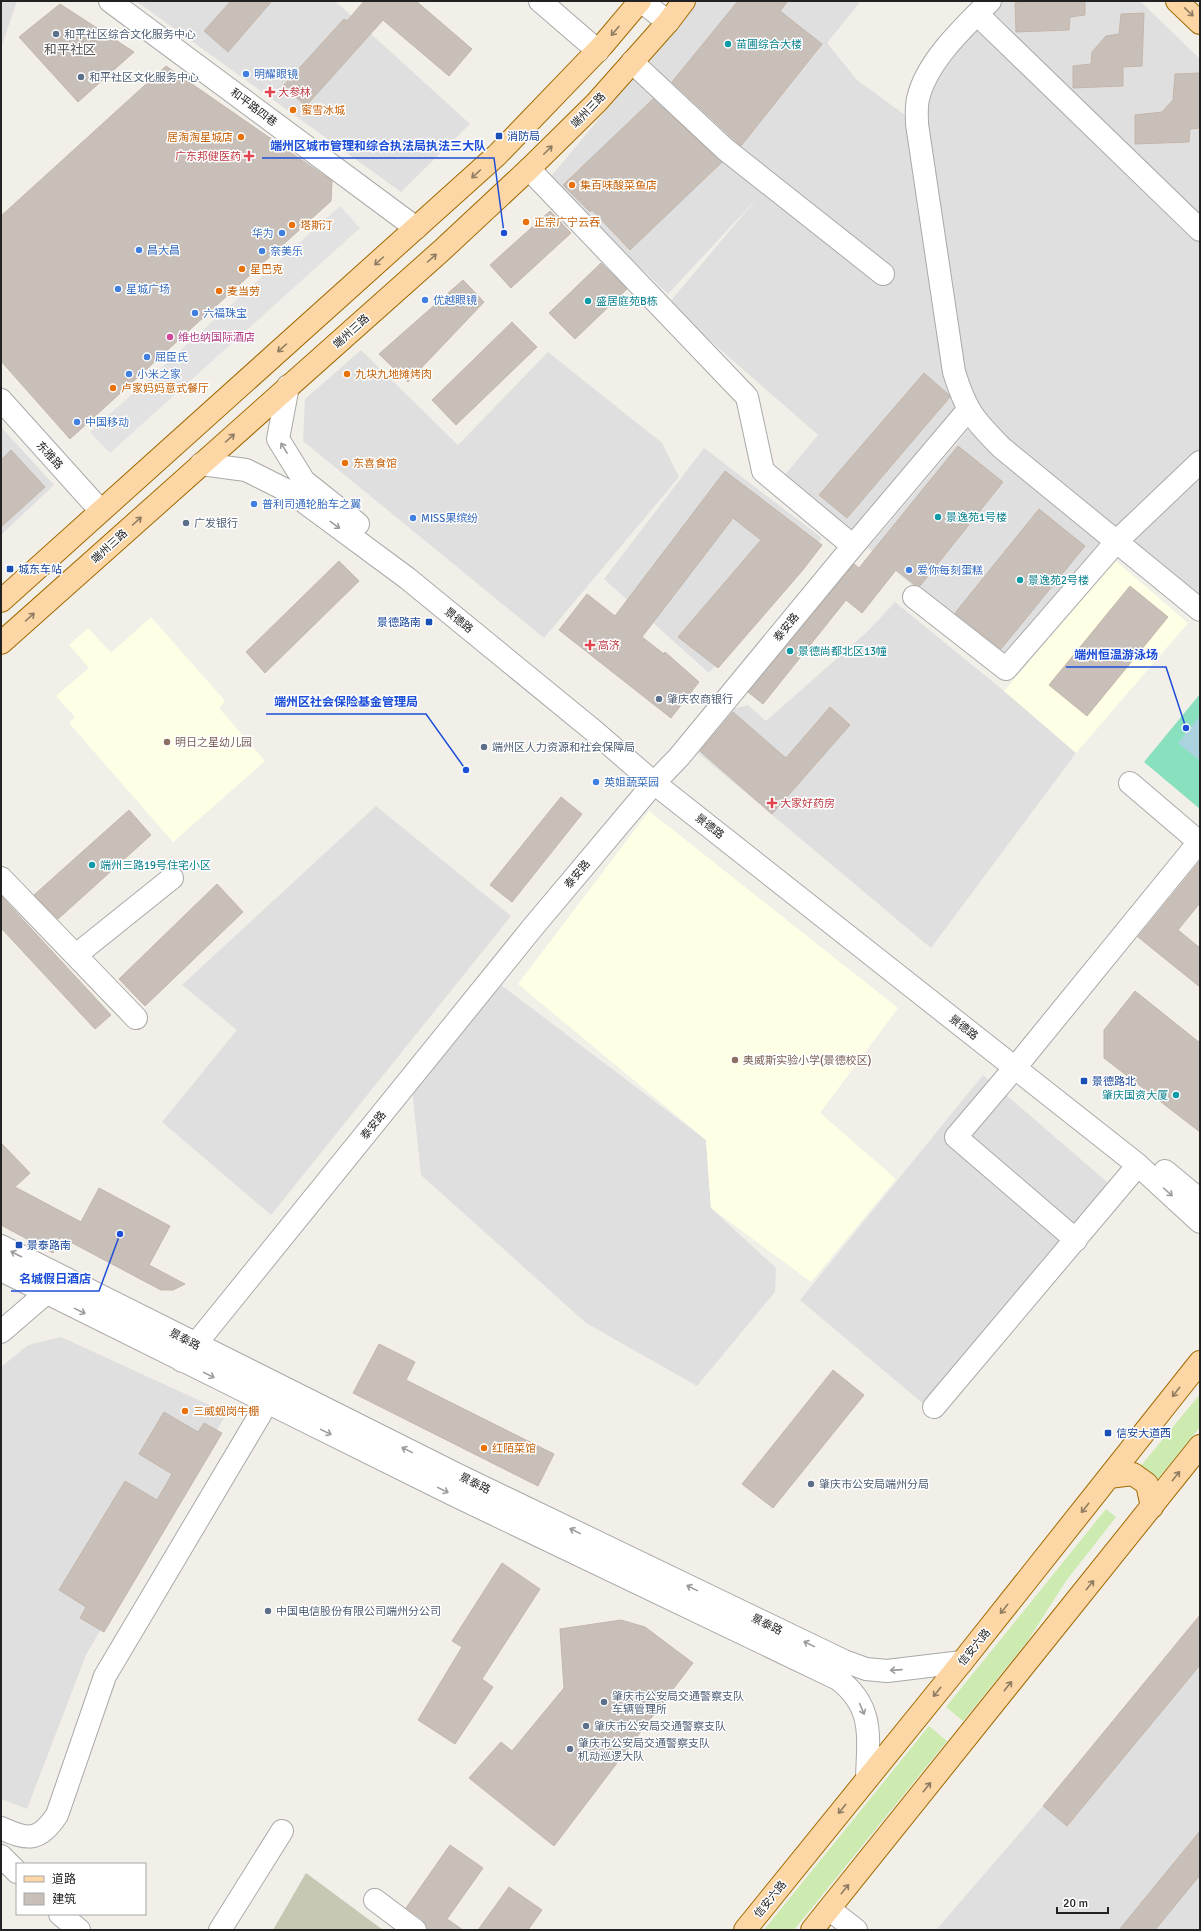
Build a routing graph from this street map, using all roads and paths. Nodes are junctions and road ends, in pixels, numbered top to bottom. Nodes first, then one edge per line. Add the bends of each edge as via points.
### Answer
1 (110, 1) edge
2 (540, 1) edge
3 (640, 1) edge
4 (684, 1) edge
5 (1177, 1) edge
6 (984, 8) edge
7 (668, 22) junction
8 (1200, 23) edge
9 (598, 51) junction
10 (632, 62) junction
11 (529, 169) junction
12 (416, 228) junction
13 (1200, 230) edge
14 (884, 274) dead end
15 (288, 386) junction
16 (1, 400) edge
17 (968, 410) junction
18 (1200, 462) edge
19 (201, 464) junction
20 (100, 510) junction
21 (1117, 541) junction
22 (853, 546) junction
23 (914, 597) dead end
24 (1, 601) edge
25 (1200, 610) edge
26 (1, 643) edge
27 (659, 778) junction
28 (1130, 783) dead end
29 (1, 878) edge
30 (172, 878) dead end
31 (76, 956) junction
32 (136, 1018) dead end
33 (1019, 1062) junction
34 (1138, 1165) junction
35 (1200, 1200) edge
36 (1200, 1222) edge
37 (1076, 1240) junction
38 (1, 1246) edge
39 (1, 1270) edge
40 (45, 1294) junction
41 (1, 1332) edge
42 (189, 1353) junction
43 (1200, 1362) edge
44 (267, 1403) junction
45 (934, 1407) dead end
46 (1200, 1446) edge
47 (1109, 1477) junction
48 (1152, 1507) junction
49 (962, 1662) junction
50 (867, 1779) junction
51 (1, 1828) edge
52 (282, 1831) dead end
53 (1, 1856) edge
54 (16, 1871) edge
55 (374, 1900) dead end
56 (829, 1909) junction
57 (61, 1915) edge
58 (79, 1930) edge
59 (220, 1930) edge
60 (415, 1930) edge
61 (744, 1930) edge
62 (812, 1930) edge
63 (856, 1930) edge

1 - 12 street, 和平路四巷
2 - 9 street
3 - 7 street
3 -> 9 main road
4 - 7 main road, 端州三路
5 -> 8 main road
6 - 13 street
6 - 17 street via 938,57 924,81 917,100 916,124 954,372
7 - 10 main road, 端州三路
9 -> 12 main road via 497,155
11 -> 10 main road, 端州三路 via 596,103
10 - 14 street via 725,150
15 -> 11 main road, 端州三路 via 441,251
11 - 22 street via 747,397 763,471
12 -> 20 main road
19 -> 15 main road, 端州三路
27 -> 15 street, 景德路 via 304,481 278,439
16 - 20 street, 东雅路
17 - 21 street via 1002,448
17 - 22 street, 泰安路
18 - 21 street
26 -> 19 main road, 端州三路
19 -> 27 street, 景德路 via 246,470 292,493 407,578 594,731
20 - 24 main road
21 - 23 street via 1006,669
21 - 25 street
22 - 27 street, 泰安路
27 - 33 street, 景德路
27 - 42 street, 泰安路 via 533,927
28 - 33 street via 1199,842
29 - 31 street
30 - 31 street
31 - 32 street
33 - 34 street, 景德路
33 - 35 street, 景德路
33 - 37 street via 956,1137
34 -> 36 street, 景德路
34 - 37 street
37 - 45 street
42 -> 38 street, 景泰路
39 - 40 street
40 - 41 street
40 -> 42 street
42 -> 44 street
49 -> 42 street, 景泰路 via 887,1671 866,1669 844,1661 460,1476
43 -> 47 main road, 信安六路
44 -> 50 street via 628,1580 838,1679 850,1689 861,1706 868,1726
44 - 51 street via 105,1676 57,1815 46,1830 32,1836 19,1836
48 -> 46 main road
47 - 48 main road via 1133,1474 1147,1484
47 -> 49 main road, 信安六路
56 -> 48 main road
49 -> 50 main road, 信安六路
50 -> 61 main road, 信安六路
52 - 59 street
53 - 54 street
55 - 60 street
56 - 62 main road
56 - 63 street
57 - 58 street

